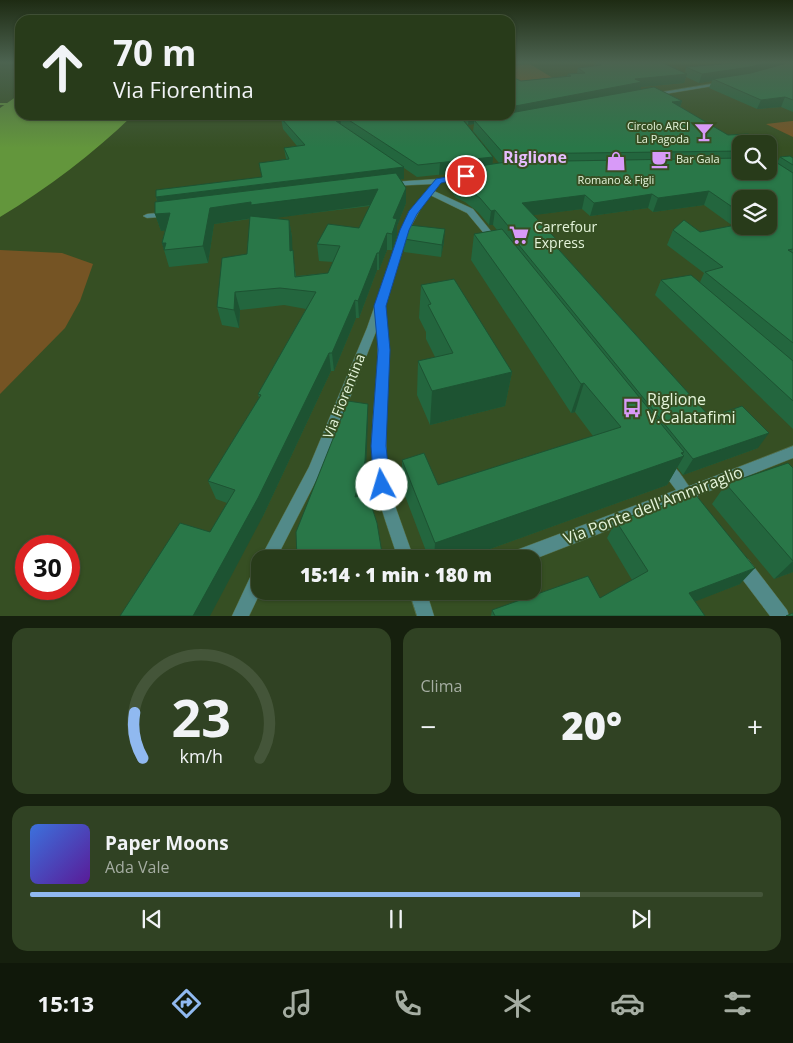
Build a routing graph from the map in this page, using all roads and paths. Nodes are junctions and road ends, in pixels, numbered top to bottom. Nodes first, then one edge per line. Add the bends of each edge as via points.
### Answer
1 (674, 91) edge
2 (641, 96) edge
3 (407, 176) dead end
4 (466, 176) edge
5 (415, 181) junction
6 (438, 181) junction
7 (381, 185) edge
8 (429, 192) junction
9 (176, 213) edge
10 (148, 216) dead end
11 (498, 246) edge
12 (380, 306) junction
13 (793, 452) edge
14 (661, 460) edge
15 (685, 492) junction
16 (703, 515) edge
17 (273, 550) edge
18 (403, 550) edge
19 (537, 550) edge
20 (733, 554) edge
21 (251, 593) edge
22 (423, 600) edge
23 (240, 616) edge
24 (426, 616) edge
25 (781, 616) edge

1 - 2 street
3 - 5 street
4 - 6 street
5 - 6 street
5 - 7 street
6 - 8 street, Via Fiorentina
8 - 11 street via 470,211
8 - 12 street, Via Fiorentina via 405,230
9 - 10 street
12 - 17 street, Via Fiorentina via 314,469
12 - 18 street via 384,350 379,412 380,470 386,500
13 - 15 street, Via Ponte dell'Ammiraglio
14 - 15 street
15 - 16 street
15 - 19 street, Via Ponte dell'Ammiraglio
20 - 25 street
21 - 23 street
22 - 24 street

